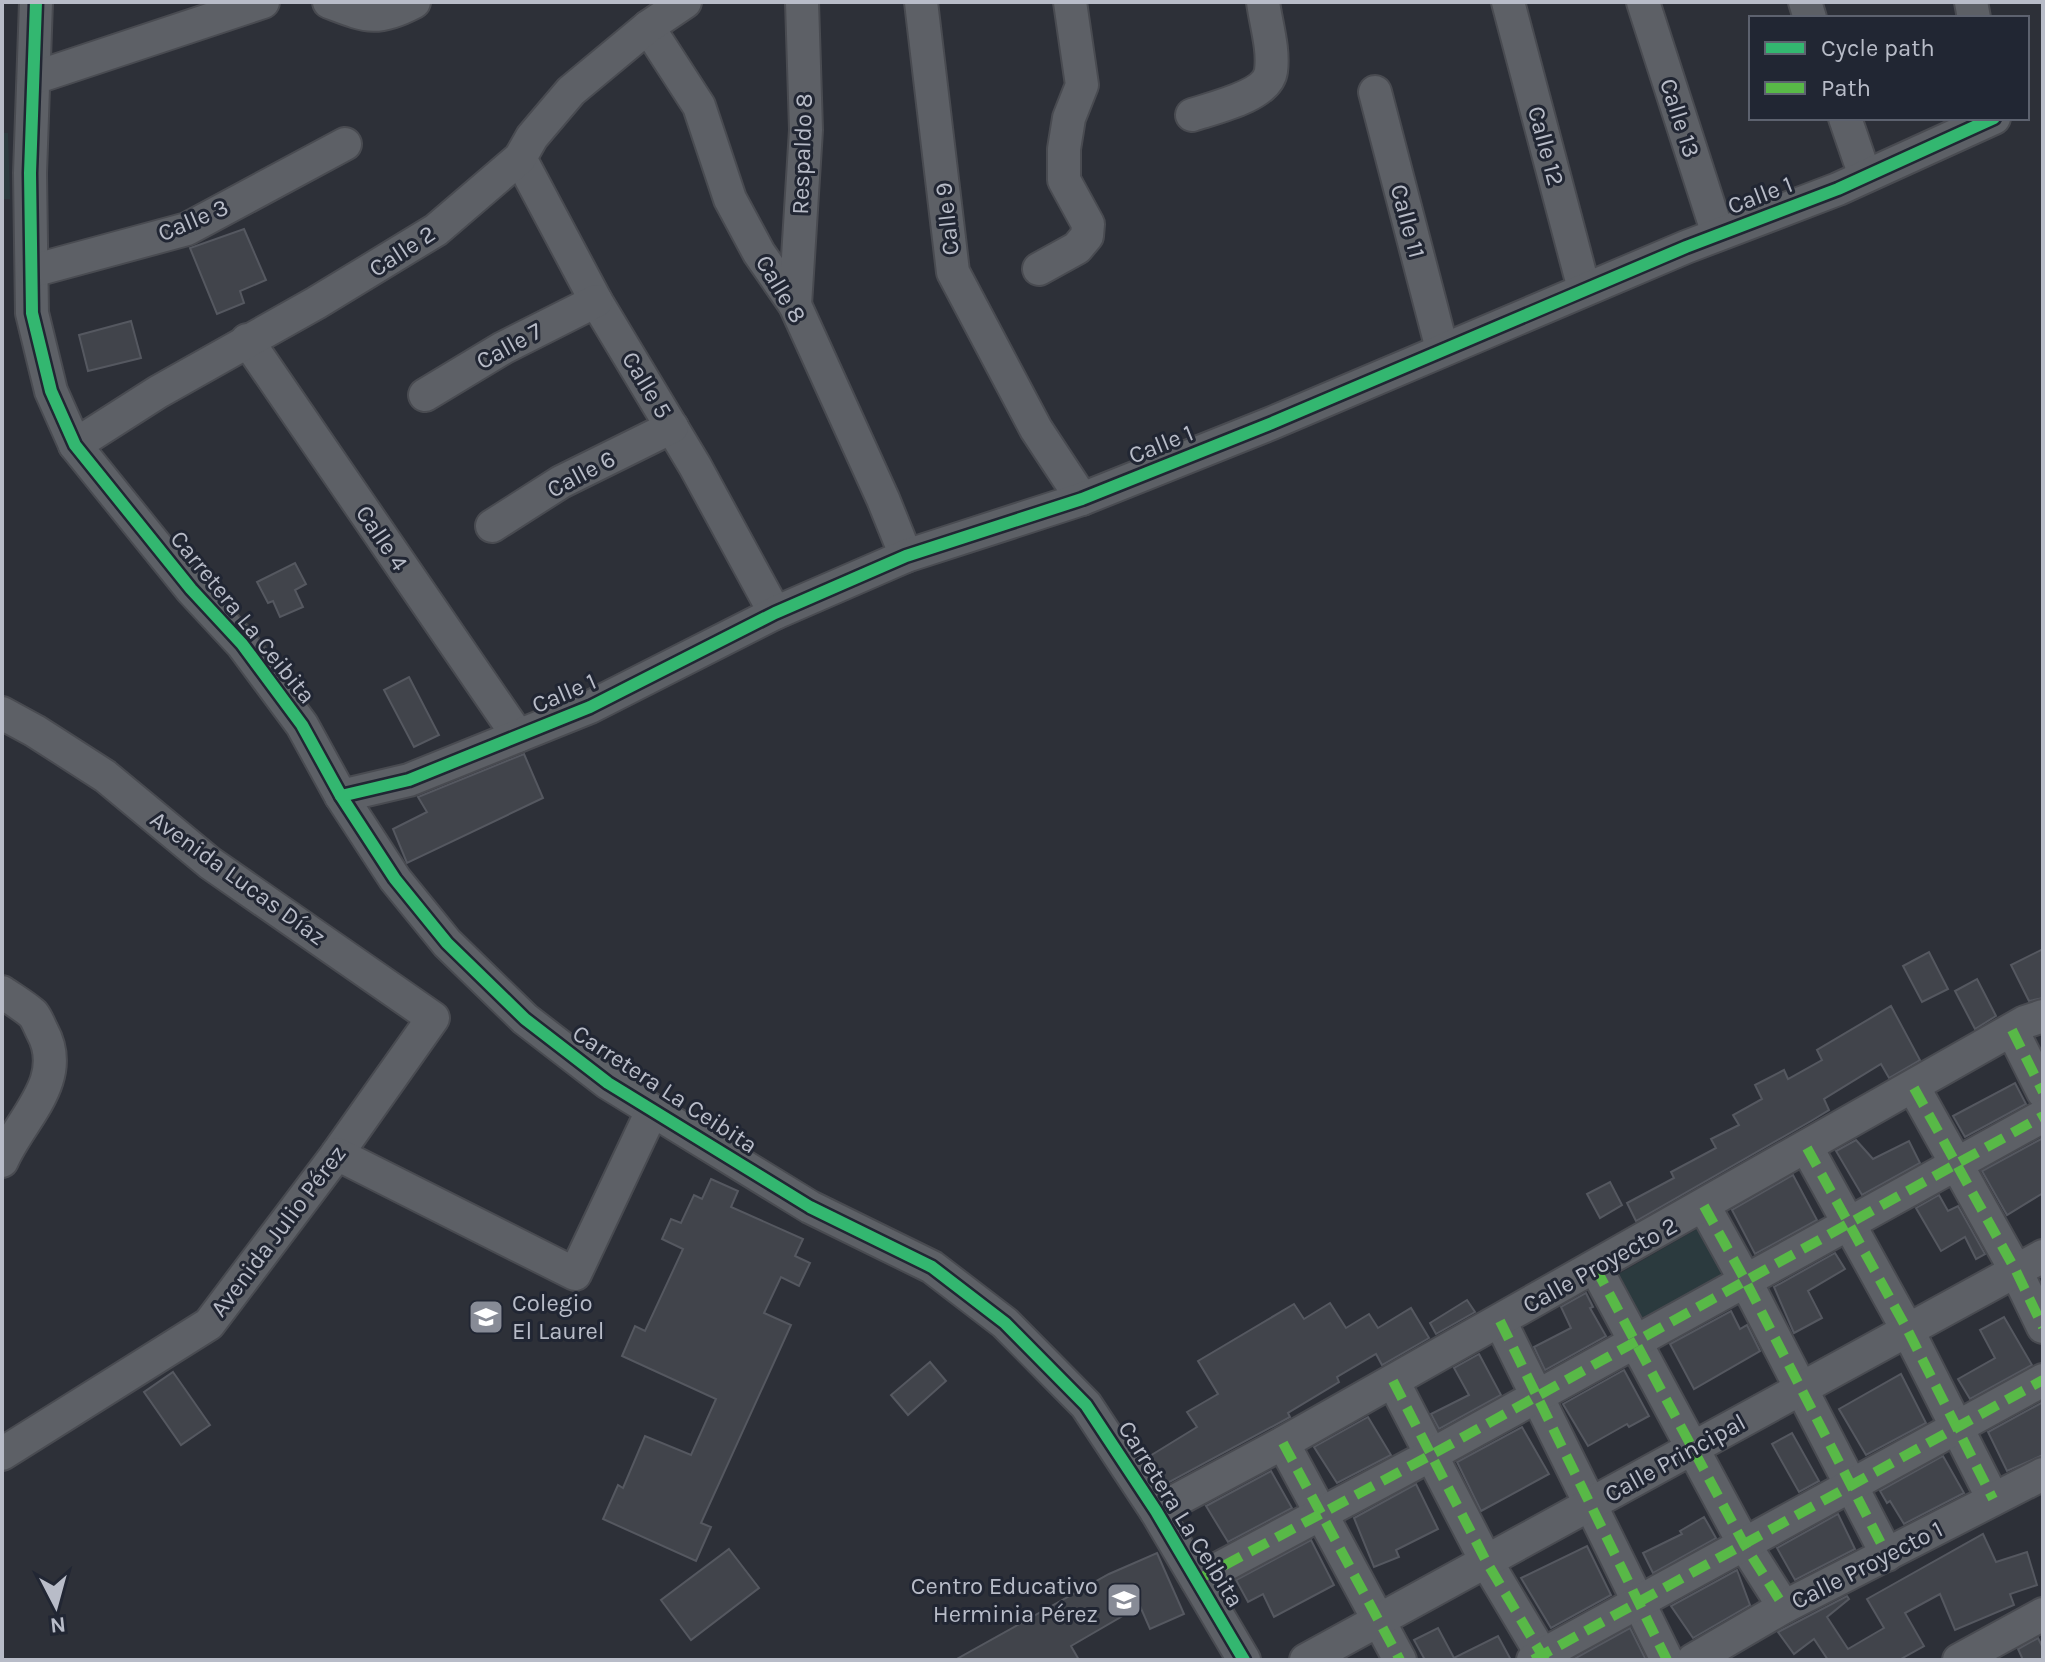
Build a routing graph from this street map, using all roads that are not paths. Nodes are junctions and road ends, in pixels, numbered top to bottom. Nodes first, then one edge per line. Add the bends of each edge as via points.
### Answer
1 (36, 2) edge
2 (263, 2) edge
3 (329, 2) edge
4 (414, 2) edge
5 (685, 2) edge
6 (802, 2) edge
7 (921, 2) edge
8 (1070, 2) edge
9 (1263, 2) edge
10 (1508, 2) edge
11 (1643, 2) edge
12 (648, 27) junction
13 (34, 78) junction
14 (1375, 92) dead end
15 (1192, 115) dead end
16 (1846, 120) edge
17 (1990, 120) edge
18 (345, 144) dead end
19 (520, 158) junction
20 (1865, 176) junction
21 (1718, 234) junction
22 (1039, 269) dead end
23 (32, 271) junction
24 (1584, 289) junction
25 (596, 301) junction
26 (795, 305) junction
27 (247, 340) junction
28 (1442, 349) junction
29 (425, 395) dead end
30 (672, 427) junction
31 (75, 445) junction
32 (1082, 499) junction
33 (492, 526) dead end
34 (906, 556) junction
35 (775, 613) junction
36 (2, 713) edge
37 (518, 736) junction
38 (341, 796) junction
39 (2, 992) edge
40 (2043, 1016) edge
41 (433, 1018) joint
42 (2012, 1030) junction
43 (1914, 1088) junction
44 (2043, 1092) edge
45 (652, 1111) junction
46 (2043, 1116) edge
47 (1807, 1148) junction
48 (337, 1154) junction
49 (2, 1161) edge
50 (1955, 1163) junction
51 (1704, 1206) junction
52 (1848, 1222) junction
53 (2029, 1264) edge
54 (1595, 1267) junction
55 (1745, 1280) junction
56 (1500, 1321) junction
57 (2043, 1327) edge
58 (1907, 1329) junction
59 (1634, 1342) junction
60 (2043, 1380) edge
61 (1393, 1381) junction
62 (1800, 1389) junction
63 (1536, 1397) junction
64 (1957, 1426) junction
65 (1283, 1443) junction
66 (1691, 1449) junction
67 (2, 1454) edge
68 (1431, 1455) junction
69 (2043, 1474) edge
70 (1851, 1488) junction
71 (1993, 1499) junction
72 (1591, 1504) junction
73 (1156, 1511) junction
74 (1321, 1514) junction
75 (1744, 1544) junction
76 (1887, 1555) junction
77 (1486, 1561) junction
78 (1197, 1580) junction
79 (1638, 1601) junction
80 (1784, 1607) junction
81 (2043, 1614) edge
82 (1378, 1621) junction
83 (1540, 1658) edge
84 (1244, 1660) edge
85 (1306, 1660) edge
86 (1400, 1660) edge
87 (1667, 1660) edge
88 (1693, 1660) edge
89 (1959, 1660) edge

1 - 13 street, Carretera La Ceibita
2 - 13 street
3 - 4 street via 368,17
5 - 12 street, Calle 2
6 - 26 street, Respaldo 8 via 806,130
7 - 32 street, Calle 9 via 953,272 1036,429
8 - 22 street via 1082,85 1069,118 1064,180 1088,224 1087,236 1077,248
9 - 15 street via 1271,74 1264,86
10 - 24 street, Calle 12
11 - 21 street, Calle 13
12 - 19 street, Calle 2 via 571,91
12 - 26 street, Calle 8 via 699,106 730,199
13 - 23 street, Carretera La Ceibita
14 - 28 street, Calle 11
16 - 20 street
17 - 20 street, Calle 1
18 - 23 street, Calle 3 via 187,229
19 - 25 street, Calle 5
19 - 27 street, Calle 2 via 436,230
20 - 21 street, Calle 1
21 - 24 street, Calle 1
23 - 31 street, Carretera La Ceibita via 32,313 51,391
24 - 28 street, Calle 1
25 - 29 street, Calle 7
25 - 30 street, Calle 5
26 - 34 street, Calle 8
27 - 31 street, Calle 2
27 - 37 street, Calle 4
28 - 32 street, Calle 1
30 - 33 street, Calle 6 via 561,482
30 - 35 street, Calle 5
31 - 38 street, Carretera La Ceibita via 242,644 302,725
32 - 34 street, Calle 1
34 - 35 street, Calle 1
35 - 37 street, Calle 1 via 590,707
36 - 41 street, Avenida Lucas Díaz via 105,776 210,863
37 - 38 street, Calle 1 via 409,780
38 - 45 street, Carretera La Ceibita via 395,879 457,953 525,1019
39 - 49 street via 34,1015 51,1058 48,1083
40 - 42 street, Calle Proyecto 2
41 - 48 street, Avenida Julio Pérez
42 - 43 street, Calle Proyecto 2
42 - 44 street
43 - 47 street, Calle Proyecto 2
43 - 50 street
45 - 48 street via 575,1274
45 - 73 street, Carretera La Ceibita via 810,1207 932,1267 1005,1323 1086,1405
46 - 50 street
47 - 51 street, Calle Proyecto 2
47 - 52 street
48 - 67 street, Avenida Julio Pérez via 209,1324
50 - 52 street
50 - 53 street
51 - 54 street, Calle Proyecto 2
51 - 55 street
52 - 55 street
52 - 58 street
53 - 57 street
53 - 58 street, Calle Principal
54 - 56 street, Calle Proyecto 2
54 - 59 street
55 - 59 street
55 - 62 street
56 - 61 street, Calle Proyecto 2
56 - 63 street
58 - 62 street, Calle Principal
58 - 64 street
59 - 63 street
59 - 66 street
60 - 64 street
61 - 65 street, Calle Proyecto 2
61 - 68 street
62 - 66 street, Calle Principal
62 - 70 street
63 - 68 street
63 - 72 street
64 - 70 street
64 - 71 street
65 - 73 street, Calle Proyecto 2
65 - 74 street
66 - 72 street, Calle Principal
66 - 75 street
68 - 74 street
68 - 77 street
69 - 71 street, Calle Proyecto 1
70 - 75 street
70 - 76 street
71 - 76 street, Calle Proyecto 1
72 - 77 street, Calle Principal
72 - 79 street
73 - 78 street, Carretera La Ceibita
74 - 78 street
74 - 82 street
75 - 79 street
75 - 80 street
76 - 80 street, Calle Proyecto 1
77 - 82 street, Calle Principal
77 - 83 street
78 - 84 street, Carretera La Ceibita
79 - 83 street
79 - 87 street
80 - 88 street, Calle Proyecto 1
81 - 89 street
82 - 85 street, Calle Principal
82 - 86 street

